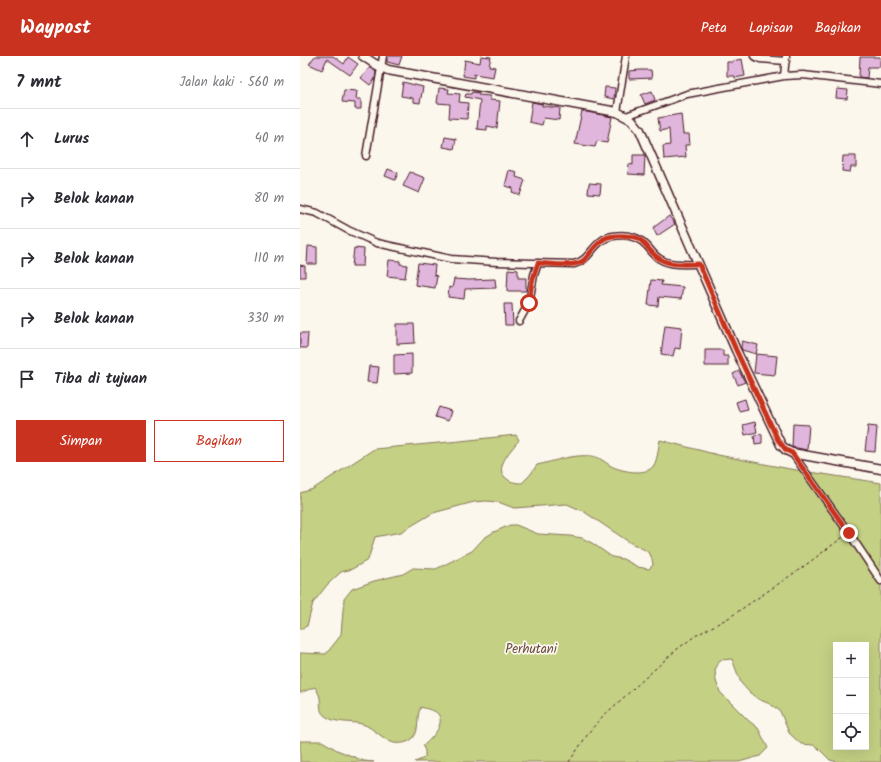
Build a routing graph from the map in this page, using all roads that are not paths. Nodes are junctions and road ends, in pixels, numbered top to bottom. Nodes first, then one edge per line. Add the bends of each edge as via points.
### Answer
1 (363, 56) edge
2 (383, 56) edge
3 (626, 56) edge
4 (754, 56) edge
5 (786, 58) edge
6 (381, 68) junction
7 (784, 76) junction
8 (881, 84) edge
9 (617, 112) junction
10 (626, 116) junction
11 (366, 156) dead end
12 (300, 209) edge
13 (538, 263) junction
14 (699, 264) junction
15 (519, 322) dead end
16 (792, 453) junction
17 (881, 469) edge
18 (881, 581) edge

1 - 6 street
2 - 6 street
3 - 9 street
4 - 5 street via 760,59
5 - 7 street
6 - 9 street
6 - 11 street
7 - 8 street via 803,75
7 - 10 street via 687,94
9 - 10 street
10 - 14 street via 640,130
12 - 13 street via 317,213 377,243 451,259
13 - 14 street via 580,263 606,237 628,236 642,240 655,256 667,262
13 - 15 street via 529,303
14 - 16 street via 778,440
16 - 17 street
16 - 18 street

